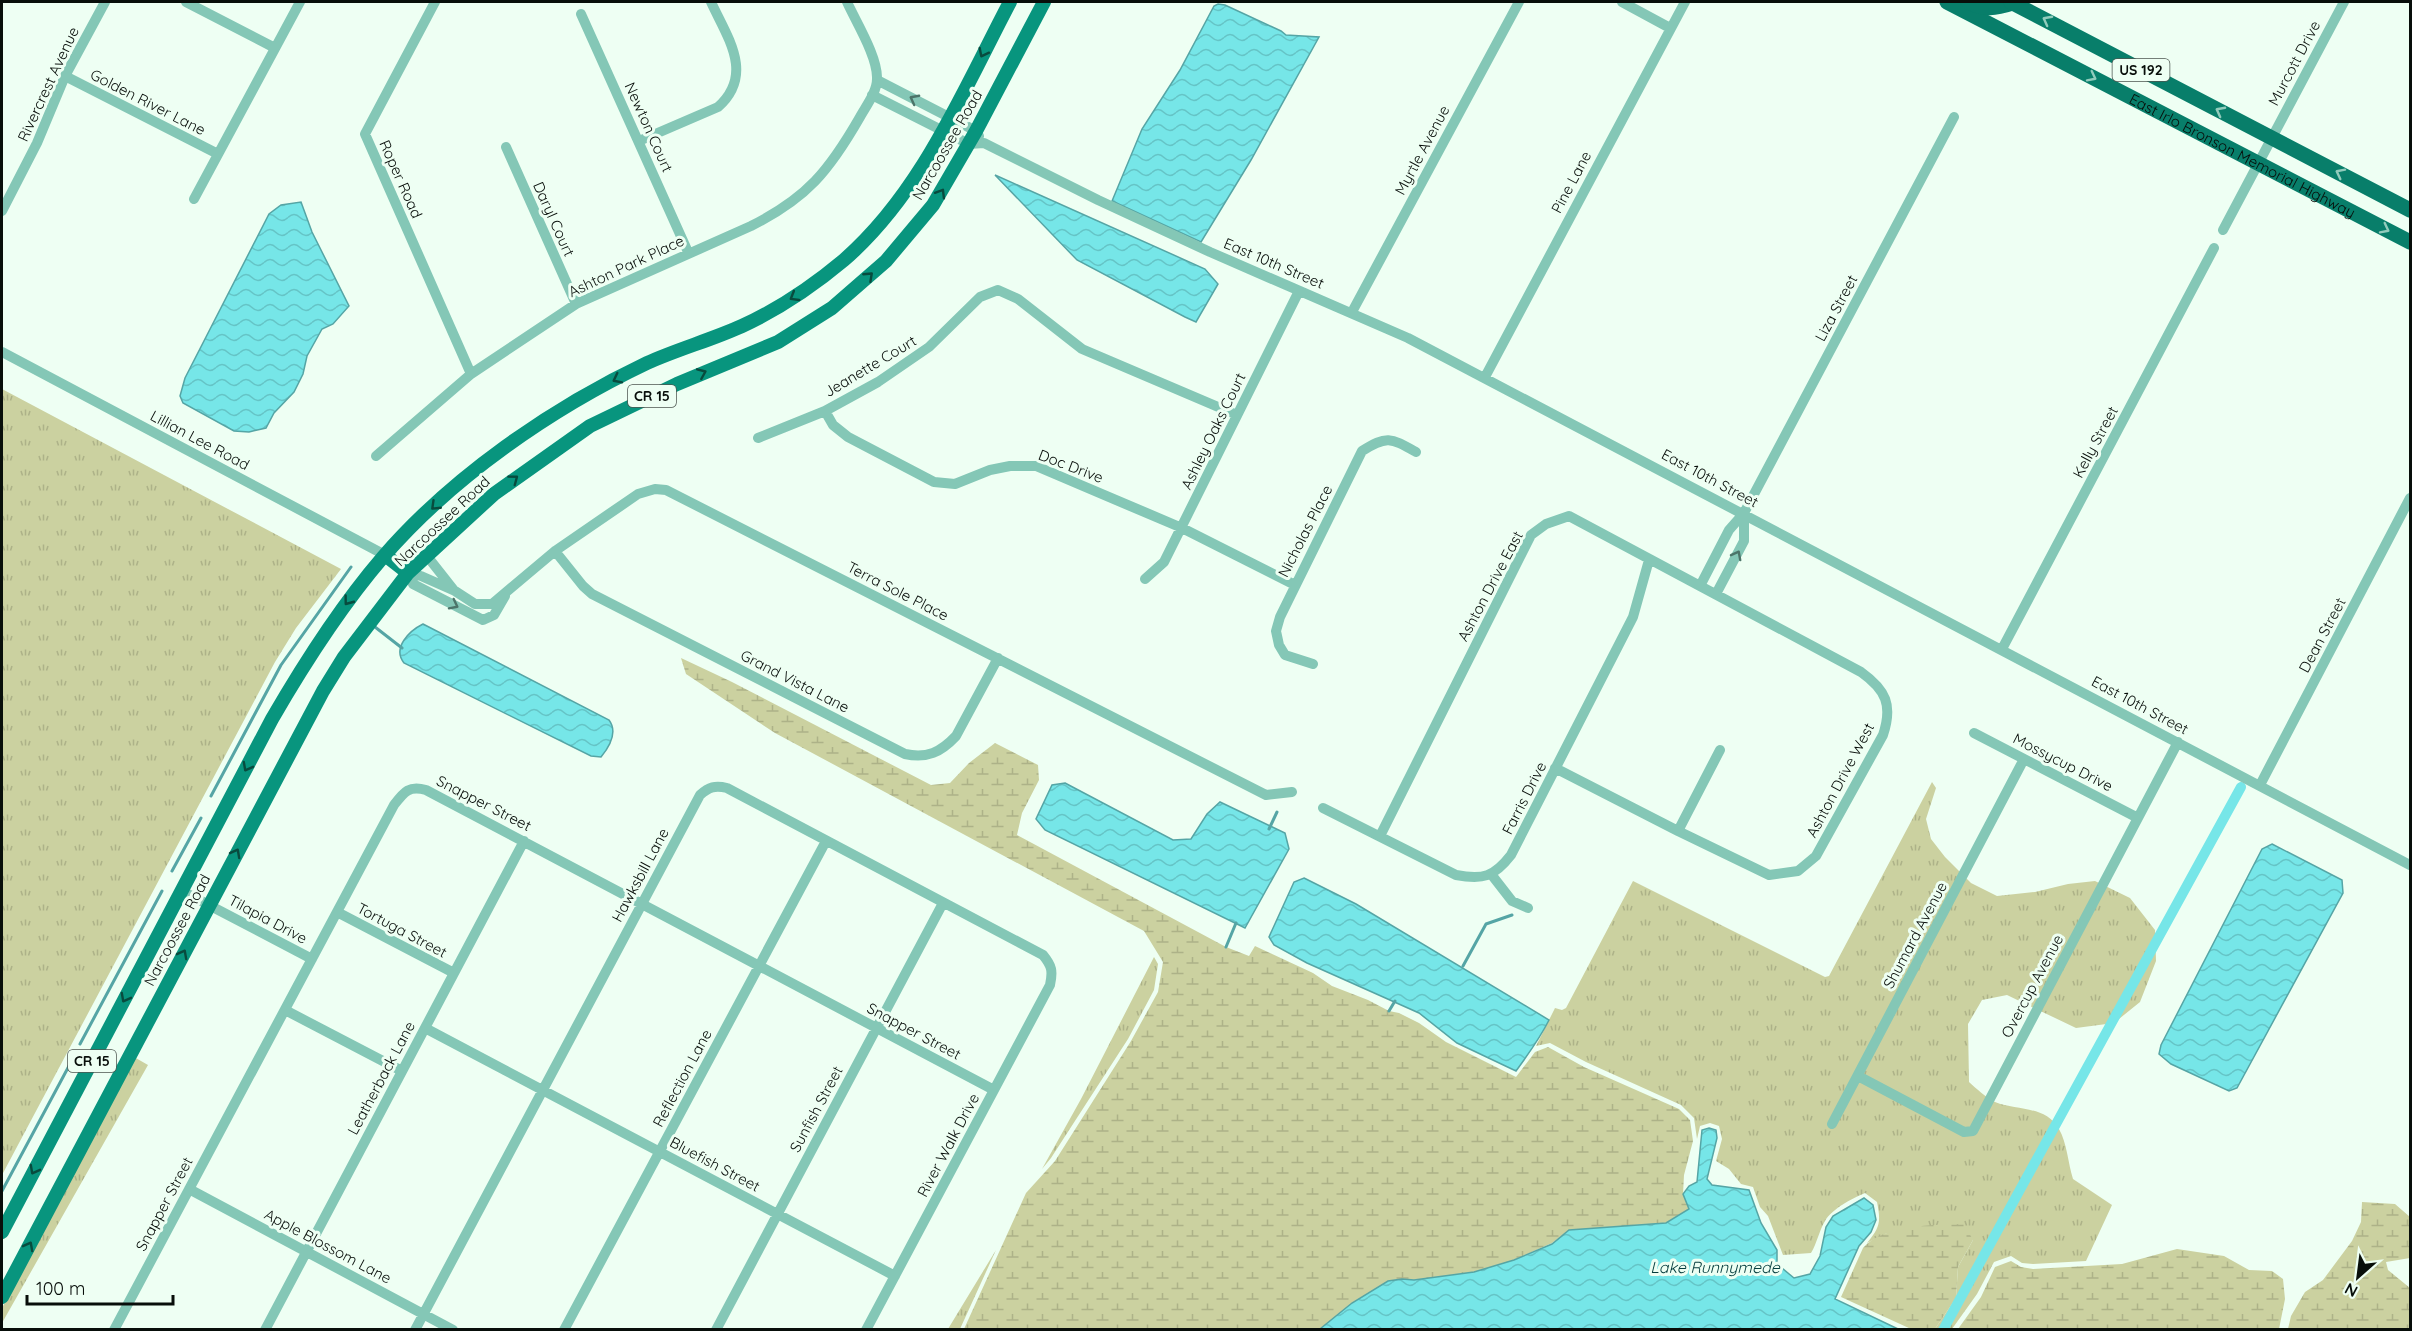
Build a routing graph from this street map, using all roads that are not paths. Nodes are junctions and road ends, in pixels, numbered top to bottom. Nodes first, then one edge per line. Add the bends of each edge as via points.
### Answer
1 (105, 2) edge
2 (186, 2) edge
3 (300, 2) edge
4 (435, 2) edge
5 (711, 2) edge
6 (847, 2) edge
7 (1010, 2) edge
8 (1044, 2) edge
9 (1519, 2) edge
10 (1622, 2) edge
11 (1685, 2) edge
12 (1947, 2) edge
13 (1968, 2) edge
14 (2013, 2) edge
15 (2344, 2) edge
16 (581, 14) dead end
17 (1670, 28) junction
18 (274, 48) junction
19 (65, 76) junction
20 (878, 80) junction
21 (873, 95) junction
22 (1954, 117) dead end
23 (946, 124) junction
24 (976, 131) junction
25 (2272, 138) junction
26 (639, 141) junction
27 (984, 143) junction
28 (969, 144) junction
29 (506, 147) dead end
30 (218, 154) junction
31 (2258, 163) junction
32 (194, 199) dead end
33 (2410, 210) edge
34 (2, 211) edge
35 (2223, 230) dead end
36 (2410, 242) edge
37 (2214, 248) dead end
38 (688, 252) junction
39 (1299, 291) junction
40 (576, 304) junction
41 (1352, 312) junction
42 (2, 352) edge
43 (471, 374) junction
44 (1485, 377) junction
45 (825, 411) junction
46 (1237, 415) junction
47 (758, 438) dead end
48 (1416, 452) dead end
49 (376, 456) dead end
50 (2410, 498) edge
51 (1744, 513) junction
52 (1182, 528) junction
53 (555, 551) junction
54 (385, 555) junction
55 (427, 556) junction
56 (1650, 560) junction
57 (408, 573) junction
58 (1145, 579) dead end
59 (1294, 585) junction
60 (1700, 586) junction
61 (455, 591) junction
62 (506, 593) junction
63 (1716, 594) junction
64 (2002, 649) junction
65 (998, 658) junction
66 (1313, 664) dead end
67 (1974, 733) dead end
68 (2178, 742) junction
69 (1720, 750) dead end
70 (2024, 759) junction
71 (1555, 768) junction
72 (2260, 785) junction
73 (1292, 792) dead end
74 (1323, 808) dead end
75 (2138, 818) junction
76 (1678, 831) junction
77 (1380, 836) junction
78 (524, 841) junction
79 (826, 841) junction
80 (2410, 865) edge
81 (1491, 874) junction
82 (182, 891) junction
83 (642, 903) junction
84 (943, 903) junction
85 (209, 905) junction
86 (1528, 908) dead end
87 (337, 912) junction
88 (312, 959) junction
89 (759, 966) junction
90 (1053, 973) joint
91 (453, 974) junction
92 (285, 1010) junction
93 (425, 1028) junction
94 (877, 1028) junction
95 (402, 1071) junction
96 (1858, 1076) junction
97 (542, 1089) junction
98 (994, 1090) junction
99 (1832, 1124) dead end
100 (660, 1151) junction
101 (189, 1189) junction
102 (778, 1214) junction
103 (2, 1232) edge
104 (306, 1252) junction
105 (895, 1276) junction
106 (2, 1297) edge
107 (423, 1314) junction
108 (114, 1329) edge
109 (265, 1329) edge
110 (415, 1329) edge
111 (453, 1329) edge
112 (564, 1329) edge
113 (716, 1329) edge
114 (866, 1329) edge

1 - 19 street, Rivercrest Avenue
2 - 18 street
3 - 18 street
4 - 43 street, Roper Road via 365,134
5 - 26 street via 735,55 737,76 727,99 718,107
6 - 20 street
7 -> 23 main road, Narcoossee Road / CR 15
8 - 24 main road, Narcoossee Road / CR 15
9 - 41 street, Myrtle Avenue
10 - 17 street
11 - 17 street, Pine Lane
12 -> 31 highway, East Irlo Bronson Memorial Highway / US 192
13 - 14 highway via 1996,9
25 -> 14 highway, East Irlo Bronson Memorial Highway / US 192
15 - 25 street, Murcott Drive
16 - 26 street, Newton Court
17 - 44 street, Pine Lane
18 - 30 street
19 - 30 street, Golden River Lane
19 - 34 street, Rivercrest Avenue
20 - 21 street, Ashton Park Place
23 -> 20 street
21 - 23 street
21 - 38 street, Ashton Park Place via 838,155 802,195 769,217
22 - 51 street, Liza Street
23 - 24 street, East 10th Street
23 - 28 street
23 -> 54 main road, Narcoossee Road / CR 15 via 884,219 844,260 803,292 748,323 649,362 577,399 479,467
24 - 27 street, East 10th Street
24 - 28 main road, Narcoossee Road / CR 15
25 - 31 street
33 -> 25 highway, East Irlo Bronson Memorial Highway / US 192
26 - 38 street, Newton Court
27 - 28 street
27 - 39 street, East 10th Street via 1098,200
55 -> 28 main road, Narcoossee Road / CR 15 via 494,494 590,426 778,342 831,308 907,239 933,205
29 - 40 street, Daryl Court
30 - 32 street
31 - 35 street
31 -> 36 highway, East Irlo Bronson Memorial Highway / US 192
37 - 64 street, Kelly Street
38 - 40 street, Ashton Park Place
39 - 41 street, East 10th Street
39 - 46 street, Ashley Oaks Court
40 - 43 street, Ashton Park Place
41 - 44 street, East 10th Street
42 - 54 street, Lillian Lee Road
43 - 49 street, Ashton Park Place
44 - 51 street, East 10th Street
45 - 46 street, Jeanette Court via 878,382 929,347 980,297 998,290 1018,299 1082,350
45 - 47 street, Jeanette Court
45 - 52 street, Doc Drive via 833,425 848,437 934,482 955,484 990,470 1036,466
46 - 52 street, Ashley Oaks Court
48 - 59 street, Nicholas Place via 1393,439 1379,440 1362,451
50 - 72 street, Dean Street
51 - 60 street, Liza Street via 1729,530
63 -> 51 street via 1744,541
51 - 64 street, East 10th Street
52 - 58 street, Ashley Oaks Court via 1164,562
52 - 59 street, Doc Drive
53 - 62 street, Terra Sole Place
53 - 65 street, Terra Sole Place via 638,494 666,490
53 - 65 street, Grand Vista Lane via 592,594 917,757 943,750 956,736
54 - 57 main road
54 -> 82 main road, Narcoossee Road / CR 15 via 348,600 297,676
55 - 57 main road, Narcoossee Road / CR 15
55 - 61 street, Terra Sole Place
56 - 60 street, Ashton Drive East
56 - 71 street, Farris Drive via 1633,617
56 - 77 street, Ashton Drive East via 1569,516 1530,535
57 - 61 street, Terra Sole Place
57 -> 62 street, Terra Sole Place via 413,584 483,620 494,615
85 -> 57 main road, Narcoossee Road / CR 15 via 323,691
59 - 66 street, Nicholas Place via 1276,631 1279,645 1285,655
60 - 63 street, Ashton Drive East
61 - 62 street, Terra Sole Place via 475,604 484,605
63 - 76 street, Ashton Drive West via 1876,682 1886,700 1889,717 1883,735 1816,856 1798,871 1770,875
64 - 68 street, East 10th Street
65 - 73 street, Terra Sole Place via 1266,795
67 - 70 street, Mossycup Drive
68 - 72 street, East 10th Street
68 - 75 street, Overcup Avenue
69 - 76 street
70 - 75 street, Mossycup Drive
70 - 96 street, Shumard Avenue
71 - 76 street, Ashton Drive West
71 - 81 street, Farris Drive via 1512,855
72 - 80 street, East 10th Street
74 - 77 street
75 - 96 street, Overcup Avenue via 1972,1131 1964,1132
77 - 81 street via 1456,875 1475,878
78 - 83 street, Snapper Street
78 - 87 street, Snapper Street via 426,790 409,789 394,805
78 - 91 street, Leatherback Lane
79 - 83 street, Hawksbill Lane via 727,788 710,787 700,795
79 - 84 street, Hawksbill Lane
79 - 89 street, Reflection Lane
81 - 86 street via 1512,901
82 - 85 street, Tilapia Drive
82 -> 103 main road, Narcoossee Road / CR 15
83 - 89 street, Snapper Street
83 - 97 street, Hawksbill Lane
84 - 90 street, Hawksbill Lane via 1042,955
84 - 94 street, Sunfish Street
85 - 88 street, Tilapia Drive
106 -> 85 main road, Narcoossee Road / CR 15
87 - 88 street, Snapper Street
87 - 91 street, Tortuga Street
88 - 92 street, Snapper Street
89 - 94 street, Snapper Street
89 - 100 street, Reflection Lane
90 - 98 street, River Walk Drive
91 - 93 street, Leatherback Lane
92 - 95 street
92 - 101 street, Snapper Street
93 - 95 street, Leatherback Lane
93 - 97 street, Bluefish Street
94 - 98 street, Snapper Street
94 - 102 street, Sunfish Street
95 - 104 street, Leatherback Lane
96 - 99 street, Shumard Avenue
97 - 100 street, Bluefish Street
97 - 107 street, Hawksbill Lane
98 - 105 street, River Walk Drive
100 - 102 street, Bluefish Street
100 - 112 street, Reflection Lane
101 - 104 street, Apple Blossom Lane
101 - 108 street, Snapper Street
102 - 105 street, Bluefish Street
102 - 113 street, Sunfish Street
104 - 107 street, Apple Blossom Lane
104 - 109 street, Leatherback Lane
105 - 114 street, River Walk Drive
107 - 110 street, Hawksbill Lane
107 - 111 street, Apple Blossom Lane

